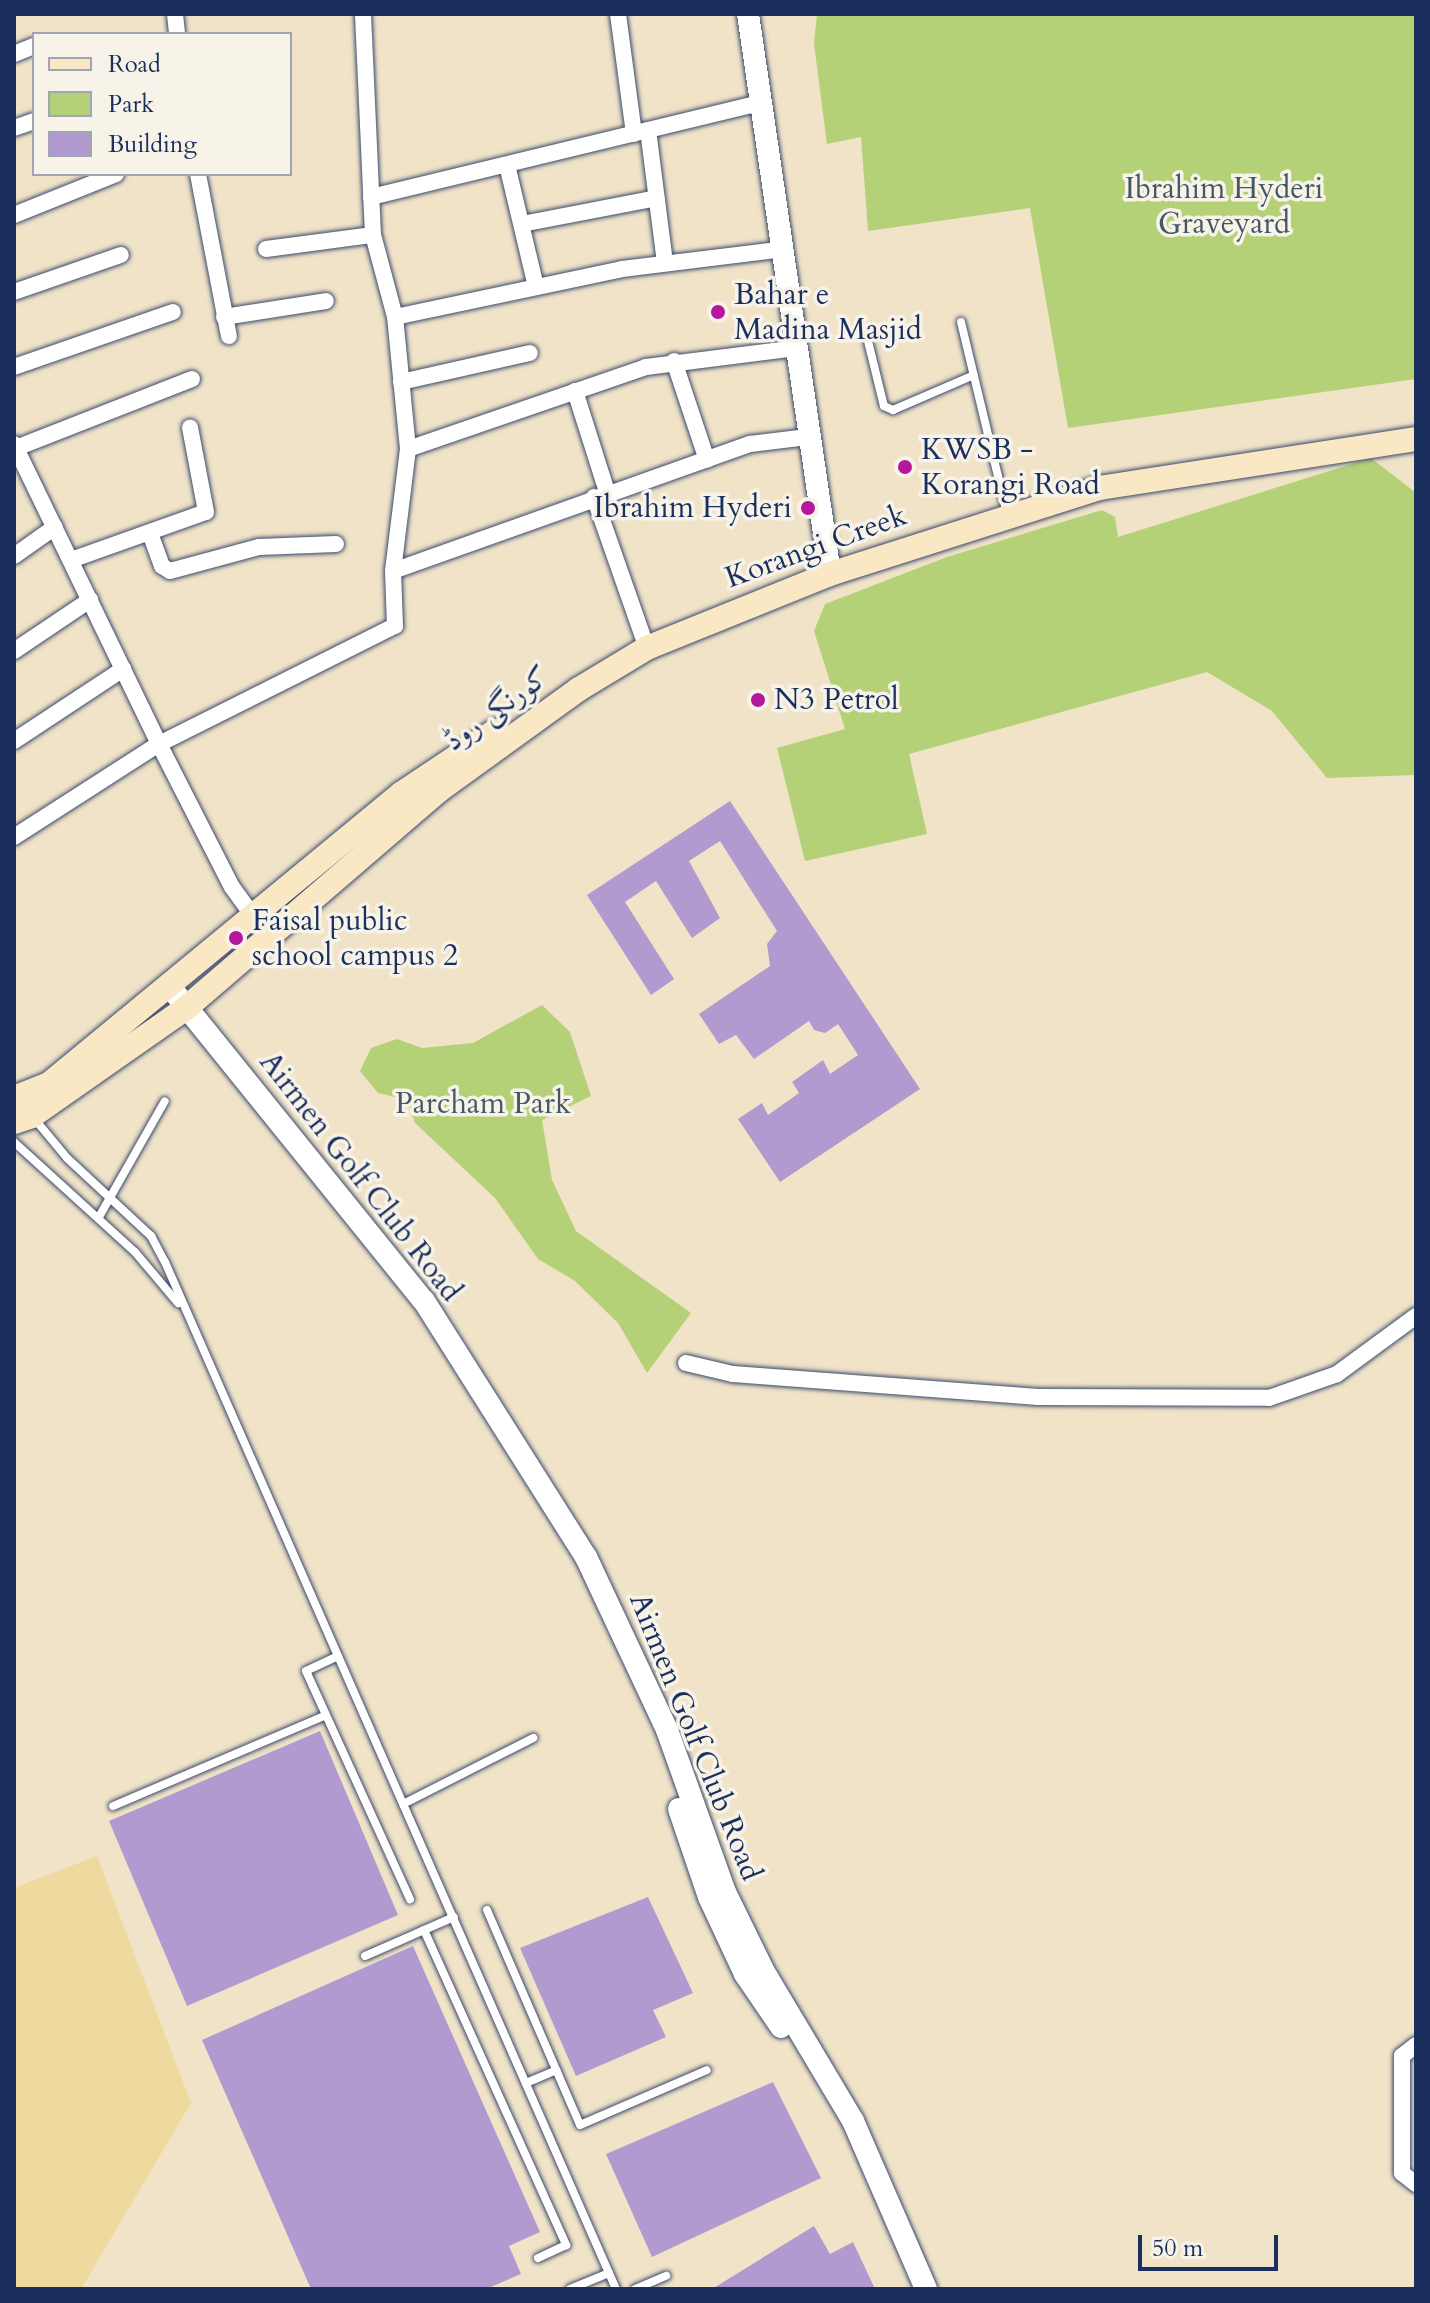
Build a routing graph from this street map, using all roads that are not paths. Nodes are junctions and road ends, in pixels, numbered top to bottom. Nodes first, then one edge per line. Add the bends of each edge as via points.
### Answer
1 (363, 14) edge
2 (618, 14) edge
3 (748, 14) edge
4 (761, 103) junction
5 (641, 132) junction
6 (507, 165) junction
7 (111, 176) edge
8 (198, 176) edge
9 (371, 197) junction
10 (657, 198) junction
11 (14, 215) edge
12 (522, 224) junction
13 (373, 235) junction
14 (266, 249) dead end
15 (784, 249) junction
16 (121, 255) dead end
17 (665, 263) junction
18 (536, 287) junction
19 (14, 292) edge
20 (326, 301) dead end
21 (173, 312) dead end
22 (224, 317) junction
23 (395, 317) junction
24 (961, 322) dead end
25 (229, 336) dead end
26 (867, 337) dead end
27 (796, 348) junction
28 (530, 353) dead end
29 (674, 361) junction
30 (14, 367) edge
31 (974, 375) junction
32 (192, 379) dead end
33 (401, 382) junction
34 (575, 391) junction
35 (190, 427) dead end
36 (808, 437) junction
37 (1416, 439) edge
38 (408, 449) junction
39 (16, 454) edge
40 (707, 460) junction
41 (600, 494) junction
42 (1007, 514) junction
43 (55, 527) junction
44 (151, 536) junction
45 (336, 544) dead end
46 (14, 556) edge
47 (71, 560) junction
48 (393, 571) junction
49 (830, 574) junction
50 (90, 600) junction
51 (647, 648) junction
52 (14, 651) edge
53 (123, 669) junction
54 (579, 689) junction
55 (14, 741) edge
56 (159, 744) junction
57 (14, 837) edge
58 (254, 917) junction
59 (174, 1001) junction
60 (165, 1101) dead end
61 (20, 1108) edge
62 (14, 1142) edge
63 (111, 1199) junction
64 (99, 1217) junction
65 (183, 1310) junction
66 (1416, 1316) edge
67 (686, 1363) dead end
68 (338, 1656) junction
69 (324, 1716) junction
70 (533, 1738) dead end
71 (405, 1803) junction
72 (113, 1806) dead end
73 (410, 1899) dead end
74 (487, 1910) dead end
75 (454, 1917) junction
76 (424, 1930) junction
77 (365, 1956) dead end
78 (1416, 2045) edge
79 (556, 2070) junction
80 (707, 2070) dead end
81 (526, 2083) junction
82 (1416, 2184) edge
83 (538, 2258) dead end
84 (609, 2273) junction
85 (666, 2276) dead end
86 (575, 2288) edge
87 (616, 2289) edge
88 (635, 2289) edge
89 (911, 2289) edge
90 (926, 2289) edge

1 - 9 street
2 - 5 street
3 - 4 street
4 - 5 street
4 - 15 street
5 - 6 street
5 - 10 street
6 - 9 street
6 - 12 street
7 - 11 street
8 - 22 street
9 - 13 street
10 - 12 street
10 - 17 street
12 - 18 street
13 - 14 street
13 - 23 street
15 - 17 street
15 - 27 street
16 - 19 street
17 - 18 street
18 - 23 street
20 - 22 street
21 - 30 street
22 - 25 street
23 - 33 street
24 - 31 lane
26 - 31 lane via 884,406 893,410
27 - 29 street
27 - 36 street
28 - 33 street
29 - 34 street
29 - 40 street
31 - 42 lane
32 - 39 street
33 - 38 street
34 - 38 street
34 - 41 street
35 - 44 street via 206,512
36 - 40 street via 750,444
36 - 49 street
37 - 42 main road, Korangi Creek via 1099,488
38 - 48 street
39 - 43 street
40 - 41 street
41 - 48 street
41 - 51 street
42 - 49 main road, Korangi Creek
43 - 46 street
43 - 47 street
44 - 45 street via 162,566 170,571 259,547
44 - 47 street
47 - 50 street
48 - 56 street via 391,631
49 - 51 main road, Korangi Creek
50 - 52 street
50 - 53 street
51 - 54 main road, Korangi Creek
53 - 55 street
53 - 56 street
54 - 58 main road, کورنگی روڈ via 525,711 402,793
54 - 59 main road, کورنگی روڈ
56 - 57 street
56 - 58 street via 232,887
58 - 59 main road, کورنگی روڈ
59 - 61 main road, کورنگی روڈ
59 - 89 street, Airmen Golf Club Road via 411,1307 573,1562 653,1732 709,1897 745,1974 807,2064 841,2127
59 - 90 street, Airmen Golf Club Road via 424,1301 586,1557 667,1730 725,1892 763,1970 853,2121
60 - 63 lane
61 - 63 lane
62 - 64 lane
63 - 64 lane
63 - 65 lane via 151,1236
64 - 65 lane
65 - 68 lane
66 - 67 street via 1337,1374 1269,1398 1038,1397 733,1374
68 - 69 lane via 306,1671
68 - 71 lane
69 - 72 lane
69 - 73 lane
70 - 71 lane
71 - 75 lane
74 - 79 lane
75 - 76 lane
75 - 81 lane
76 - 77 lane
76 - 83 lane via 566,2245
78 - 82 street via 1402,2056 1402,2173
79 - 80 lane via 580,2125
79 - 81 lane
81 - 84 lane
84 - 86 lane
84 - 87 lane
85 - 88 lane

